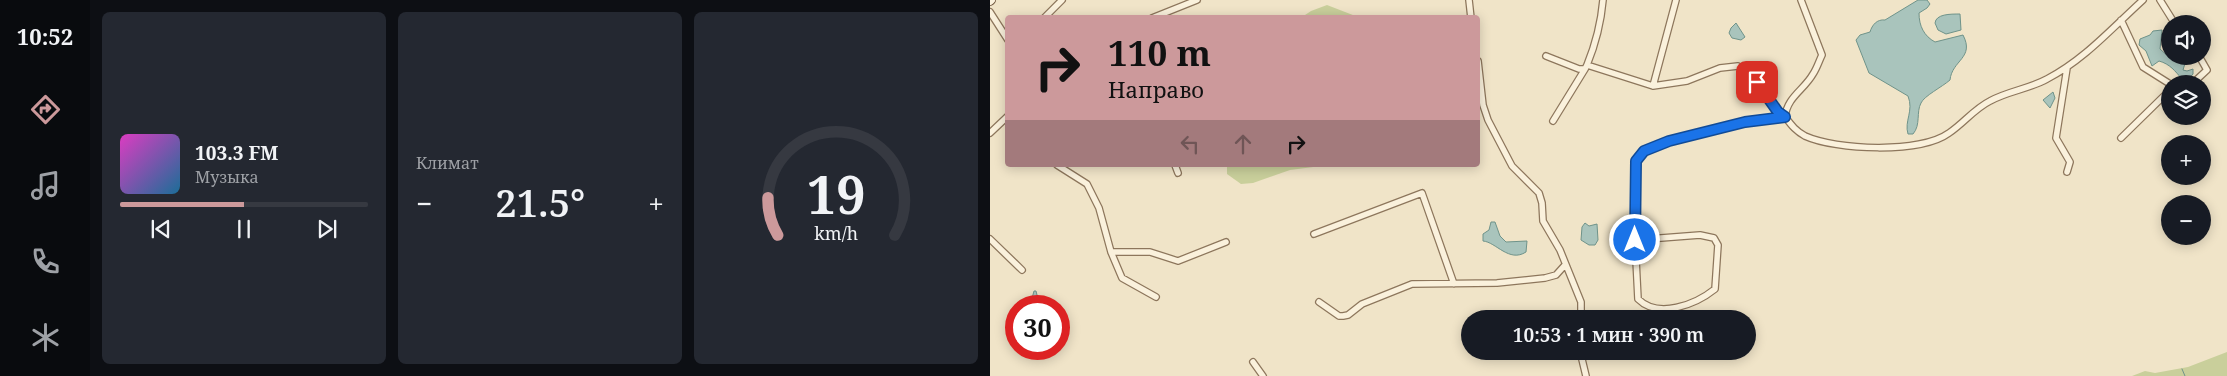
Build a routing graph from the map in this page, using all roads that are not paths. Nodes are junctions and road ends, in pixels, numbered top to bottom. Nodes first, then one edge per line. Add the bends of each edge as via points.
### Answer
1 (1062, 0) edge
2 (1197, 0) edge
3 (1469, 0) edge
4 (1603, 0) edge
5 (1676, 0) edge
6 (1801, 0) edge
7 (2143, 0) edge
8 (2160, 0) edge
9 (990, 12) edge
10 (1047, 15) edge
11 (1160, 15) edge
12 (1471, 15) edge
13 (2169, 15) edge
14 (2121, 20) junction
15 (1005, 35) edge
16 (1546, 56) dead end
17 (2204, 65) edge
18 (1586, 66) junction
19 (2067, 68) junction
20 (2202, 75) edge
21 (2161, 78) edge
22 (1480, 79) edge
23 (1653, 86) junction
24 (2161, 99) edge
25 (1785, 117) junction
26 (1005, 119) edge
27 (1553, 121) dead end
28 (990, 133) edge
29 (2121, 138) dead end
30 (1060, 167) edge
31 (1176, 167) edge
32 (2067, 172) dead end
33 (1178, 173) dead end
34 (1314, 234) dead end
35 (990, 239) edge
36 (1635, 240) junction
37 (1226, 242) dead end
38 (1111, 252) junction
39 (1565, 265) junction
40 (1022, 270) dead end
41 (1454, 284) junction
42 (1156, 297) dead end
43 (1319, 302) dead end
44 (1580, 310) edge
45 (1582, 360) edge
46 (1253, 362) dead end
47 (1263, 376) edge
48 (1586, 376) edge

1 - 10 street
2 - 11 street
3 - 12 street
4 - 18 street via 1596,44
5 - 23 street
6 - 25 street via 1822,55 1813,75 1786,108
7 - 14 street
8 - 13 street
9 - 15 street
14 - 19 street
14 - 21 street via 2143,67
16 - 18 street via 1579,69
17 - 20 street via 2207,70
18 - 23 street
18 - 27 street
19 - 25 street via 2046,80 1993,99 1977,108 1948,134 1910,147 1821,142 1796,131
19 - 32 street via 2056,138 2070,162
22 - 39 street via 1488,120 1512,166 1539,193 1543,221
23 - 25 street via 1687,81 1720,68 1738,66 1757,82
24 - 29 street
25 - 36 street via 1745,122 1669,141 1644,151 1636,161
26 - 28 street
30 - 38 street via 1087,184 1099,208
31 - 33 street
34 - 41 street via 1422,193
35 - 40 street
36 - 36 street via 1700,235 1714,238 1718,245 1715,288 1706,296 1681,306 1663,309 1646,306 1638,299
37 - 38 street via 1178,261 1150,252
38 - 42 street via 1122,278
39 - 41 street via 1556,275 1546,278
39 - 44 street
41 - 43 street via 1412,284 1362,304 1343,316 1338,316
45 - 48 street
46 - 47 street

